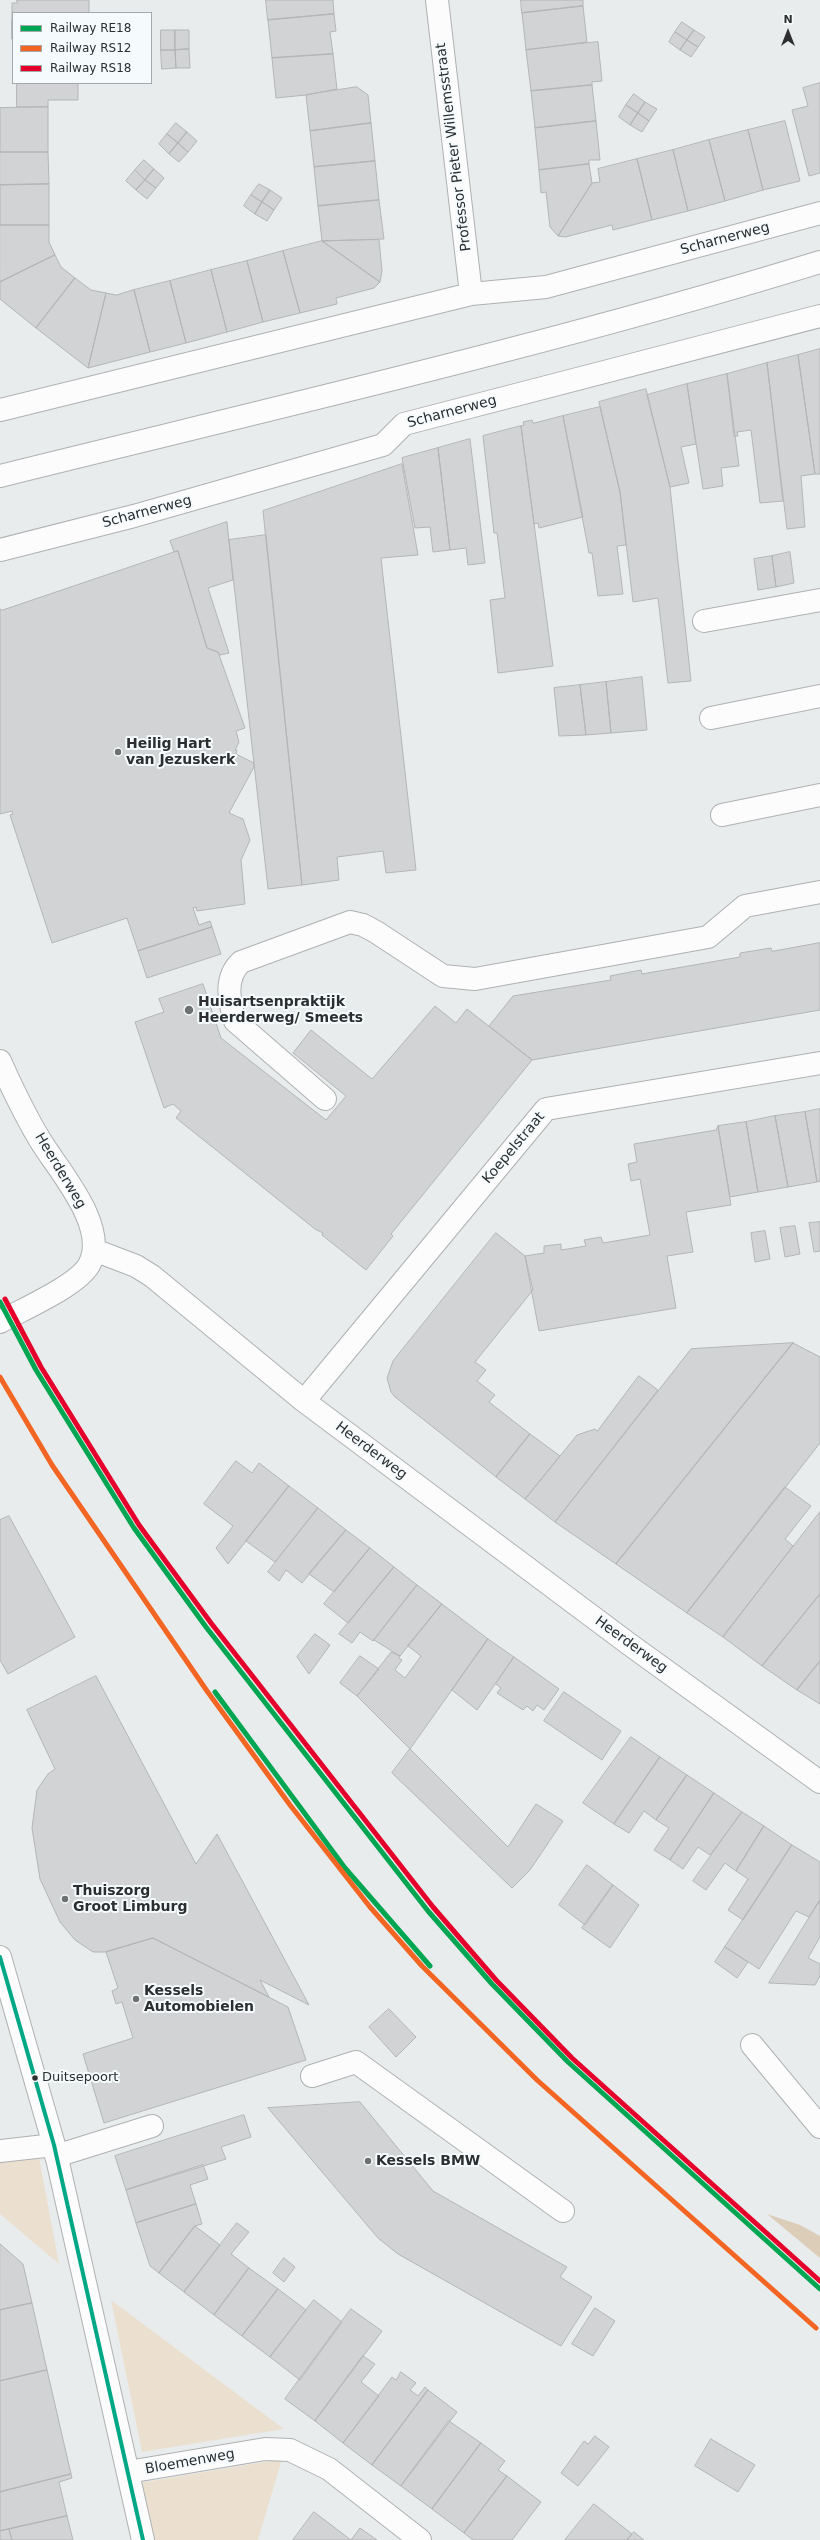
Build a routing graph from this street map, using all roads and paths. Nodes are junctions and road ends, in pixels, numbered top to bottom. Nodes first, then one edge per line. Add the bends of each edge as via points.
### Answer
1 (437, 0) edge
2 (820, 213) edge
3 (820, 262) edge
4 (820, 272) edge
5 (732, 290) junction
6 (471, 294) junction
7 (820, 316) edge
8 (0, 410) edge
9 (0, 476) edge
10 (0, 550) edge
11 (820, 600) edge
12 (704, 621) dead end
13 (820, 696) edge
14 (711, 718) dead end
15 (820, 795) edge
16 (722, 816) dead end
17 (820, 892) edge
18 (0, 1061) edge
19 (820, 1063) edge
20 (325, 1099) dead end
21 (94, 1250) junction
22 (0, 1322) edge
23 (304, 1401) junction
24 (820, 1782) edge
25 (0, 1957) edge
26 (752, 2045) dead end
27 (312, 2076) dead end
28 (152, 2126) dead end
29 (820, 2127) edge
30 (55, 2150) junction
31 (0, 2151) edge
32 (563, 2211) dead end
33 (128, 2472) junction
34 (142, 2540) edge
35 (420, 2540) edge

1 - 6 street, Professor Pieter Willemsstraat
2 - 6 street, Scharnerweg via 546,287
3 - 5 street
4 - 5 street
5 - 9 street
6 - 8 street, Scharnerweg
7 - 10 street, Scharnerweg via 404,424 383,445 134,516
11 - 12 street
13 - 14 street
15 - 16 street
17 - 20 street via 745,906 708,937 475,979 443,976 376,932 350,922 241,962 231,975 229,985 235,1021
18 - 21 street, Heerderweg via 40,1140 84,1210 92,1231
19 - 23 street, Koepelstraat via 546,1109
21 - 22 street via 89,1264 72,1282
21 - 23 street, Heerderweg via 136,1266 152,1276
23 - 24 street, Heerderweg via 635,1649
25 - 30 street
26 - 29 street
27 - 32 street via 356,2062
28 - 30 street
30 - 31 street
30 - 33 street, Bloemenweg
33 - 34 street
33 - 35 street, Bloemenweg via 265,2449 290,2450 329,2470

